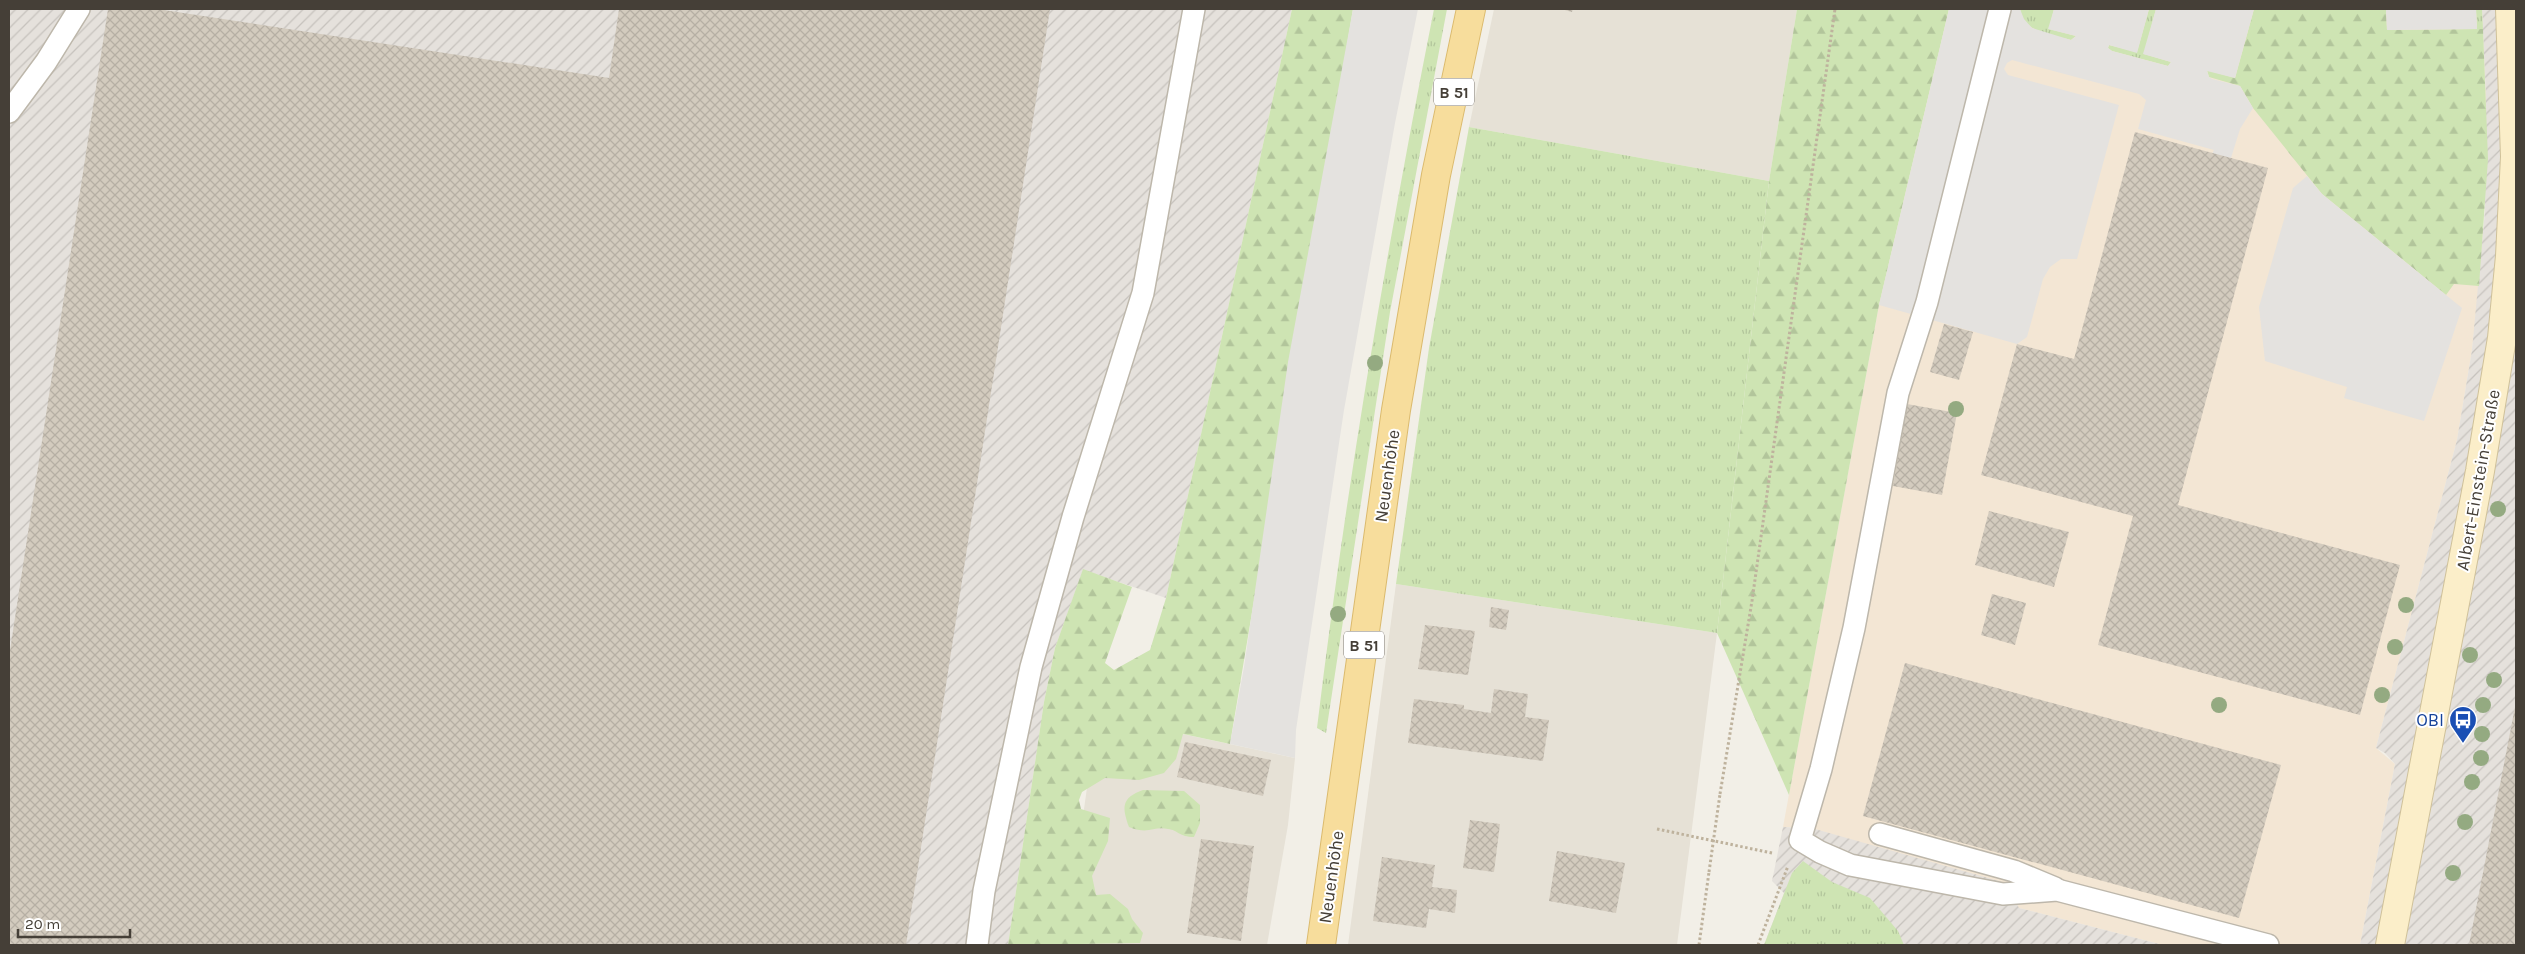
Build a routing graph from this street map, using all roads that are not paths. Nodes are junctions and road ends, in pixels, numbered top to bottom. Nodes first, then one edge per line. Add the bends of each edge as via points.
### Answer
1 (79, 9) edge
2 (1194, 9) edge
3 (1471, 9) edge
4 (2000, 9) edge
5 (2510, 9) edge
6 (9, 112) edge
7 (1880, 834) dead end
8 (2057, 890) junction
9 (977, 945) edge
10 (1321, 945) edge
11 (2268, 945) edge
12 (2390, 945) edge

1 - 6 lane
2 - 9 lane via 1143,293 1073,517 1031,667 984,890
3 - 10 main road, Neuenhöhe / B 51 via 1436,175 1396,410
4 - 8 lane via 1927,302 1898,393 1854,628 1821,769 1800,840 1850,865 2003,894
5 - 12 street, Albert-Einstein-Straße via 2515,157 2502,338
7 - 8 lane via 2014,871
8 - 11 lane

